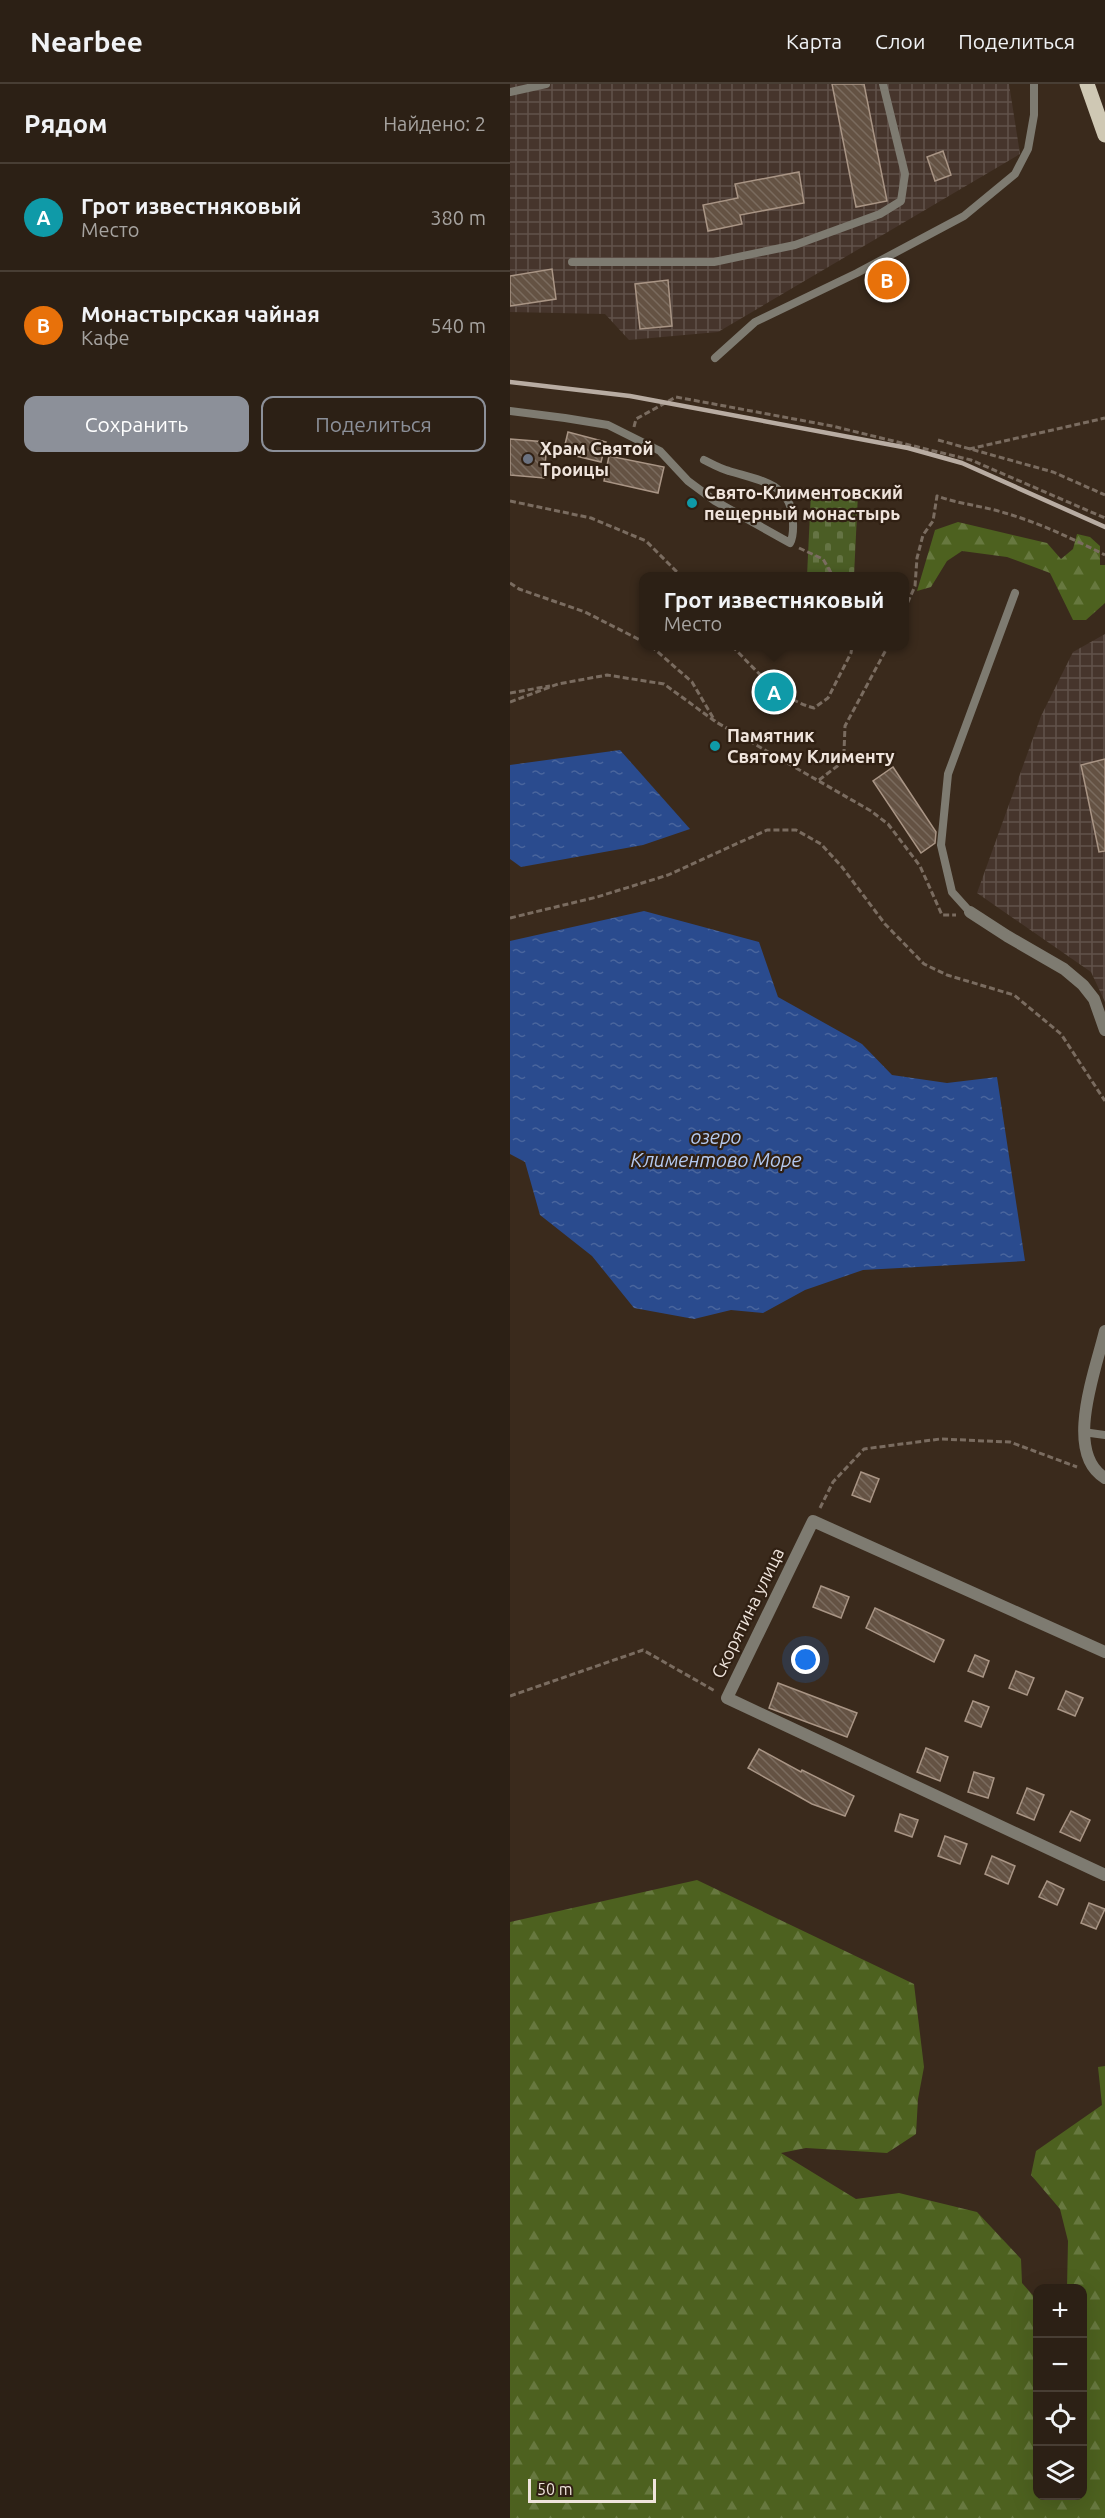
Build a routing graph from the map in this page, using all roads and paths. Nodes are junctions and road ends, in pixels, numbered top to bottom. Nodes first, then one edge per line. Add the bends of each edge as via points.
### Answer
1 (546, 84) edge
2 (884, 84) edge
3 (1034, 84) edge
4 (1087, 84) edge
5 (510, 92) edge
6 (1105, 135) edge
7 (572, 262) dead end
8 (715, 358) dead end
9 (510, 411) edge
10 (1105, 418) edge
11 (632, 437) junction
12 (938, 440) dead end
13 (968, 449) junction
14 (704, 460) dead end
15 (1105, 495) edge
16 (510, 501) edge
17 (1105, 518) edge
18 (789, 543) junction
19 (1105, 555) edge
20 (677, 572) edge
21 (831, 572) edge
22 (510, 583) edge
23 (1015, 593) dead end
24 (909, 600) edge
25 (639, 639) edge
26 (657, 650) edge
27 (737, 650) edge
28 (851, 650) edge
29 (885, 650) edge
30 (558, 684) junction
31 (510, 693) edge
32 (510, 702) edge
33 (716, 722) junction
34 (819, 780) junction
35 (970, 912) junction
36 (510, 918) edge
37 (1105, 1030) edge
38 (1105, 1101) edge
39 (1105, 1331) edge
40 (1083, 1432) junction
41 (1105, 1435) edge
42 (1103, 1477) edge
43 (813, 1521) junction
44 (1105, 1652) edge
45 (510, 1696) edge
46 (727, 1698) junction
47 (1105, 1875) edge

1 - 5 lane
2 - 7 lane via 905,174 902,201 880,214 795,244 714,262
3 - 8 lane via 1028,149 1015,174 964,216 755,322
4 - 6 main road
9 - 11 lane via 608,425
10 - 13 path
11 - 17 path via 636,419 676,397 832,426 971,460
11 - 18 lane via 660,451 688,481 715,501
12 - 13 path
13 - 15 path via 1053,472
14 - 18 lane via 728,471 760,478 787,496 793,510 793,538
16 - 20 path via 591,518 646,541
18 - 21 path via 823,559
19 - 24 path via 1005,513 937,496 933,521 923,535
22 - 25 path via 585,612
23 - 35 lane via 948,774 941,844 952,892
26 - 33 path via 692,682
27 - 28 path via 795,703 814,708 828,698
29 - 34 path via 845,726 840,764
30 - 31 path
30 - 32 path
30 - 33 path via 607,675 664,684
33 - 34 path
34 - 35 path via 888,824 920,866 942,915
35 - 37 street via 1064,969 1094,999
36 - 38 path via 668,875 767,830 796,830 821,844 885,924 924,964 1014,995 1061,1034
39 - 40 street
40 - 41 lane
40 - 42 street via 1090,1462
42 - 43 path via 1010,1442 939,1439 864,1449 833,1482
43 - 44 street
43 - 46 street, Скорятина улица
45 - 46 path via 643,1650
46 - 47 street, Скорятина улица

